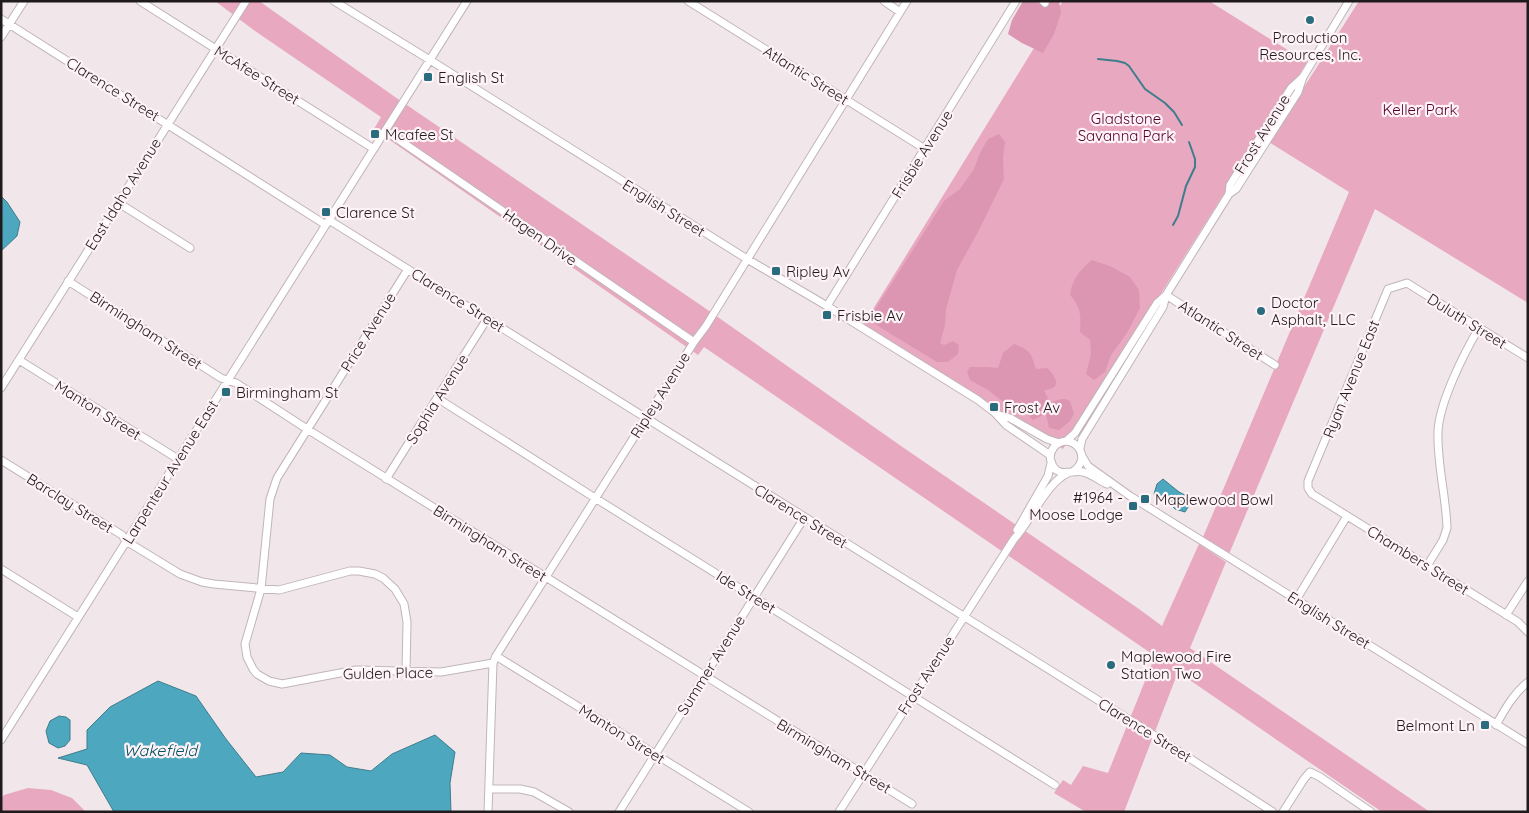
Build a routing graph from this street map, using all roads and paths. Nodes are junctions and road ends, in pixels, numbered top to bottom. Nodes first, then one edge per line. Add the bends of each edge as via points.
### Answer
1 (24, 1) edge
2 (140, 1) edge
3 (246, 1) edge
4 (334, 1) edge
5 (467, 1) edge
6 (688, 1) edge
7 (884, 1) edge
8 (907, 1) edge
9 (1016, 1) edge
10 (1350, 1) edge
11 (900, 12) junction
12 (1, 19) edge
13 (9, 24) junction
14 (1, 37) edge
15 (216, 48) junction
16 (430, 60) junction
17 (846, 100) junction
18 (168, 124) junction
19 (386, 131) junction
20 (374, 149) junction
21 (924, 149) junction
22 (118, 204) junction
23 (327, 222) junction
24 (190, 248) dead end
25 (747, 259) junction
26 (408, 269) junction
27 (68, 281) junction
28 (1407, 283) joint
29 (1166, 295) junction
30 (827, 306) junction
31 (487, 319) junction
32 (1480, 328) junction
33 (694, 342) junction
34 (1528, 358) edge
35 (19, 360) junction
36 (1275, 366) dead end
37 (228, 381) junction
38 (1, 388) edge
39 (437, 398) junction
40 (995, 413) junction
41 (646, 418) junction
42 (307, 429) junction
43 (1063, 442) junction
44 (1080, 448) junction
45 (1082, 456) junction
46 (178, 459) junction
47 (1051, 459) junction
48 (1, 460) edge
49 (1070, 473) junction
50 (386, 478) junction
51 (1308, 488) joint
52 (1130, 496) junction
53 (595, 498) junction
54 (1347, 516) junction
55 (804, 518) junction
56 (1014, 540) junction
57 (126, 541) junction
58 (1427, 566) junction
59 (1, 569) edge
60 (545, 577) junction
61 (1528, 581) edge
62 (261, 588) junction
63 (754, 597) junction
64 (1296, 600) junction
65 (1506, 615) junction
66 (78, 617) junction
67 (963, 617) junction
68 (1528, 632) edge
69 (495, 660) junction
70 (406, 671) junction
71 (704, 676) junction
72 (1528, 682) edge
73 (912, 696) junction
74 (1496, 724) junction
75 (1, 740) edge
76 (1528, 744) edge
77 (655, 754) junction
78 (864, 774) junction
79 (1055, 785) dead end
80 (489, 790) junction
81 (912, 804) dead end
82 (488, 812) edge
83 (569, 812) edge
84 (619, 812) edge
85 (749, 812) edge
86 (839, 812) edge
87 (1273, 812) edge
88 (1283, 812) edge
89 (1371, 812) edge

1 - 13 street
2 - 15 street, McAfee Street
3 - 15 street, East Idaho Avenue
4 - 16 street, English Street
5 - 16 street, Larpenteur Avenue East
6 - 17 street, Atlantic Street
7 - 11 street
8 - 11 street, Ripley Avenue
9 - 21 street, Frisbie Avenue
10 - 29 street, Frost Avenue via 1303,77 1293,100
11 - 17 street, Ripley Avenue
12 - 13 street, Clarence Street
13 - 14 street
13 - 18 street, Clarence Street
15 - 18 street, East Idaho Avenue
15 - 20 street, McAfee Street
16 - 19 street, Larpenteur Avenue East
16 - 25 street, English Street
17 - 21 street, Atlantic Street
17 - 25 street, Ripley Avenue
18 - 22 street, East Idaho Avenue
18 - 23 street, Clarence Street
19 - 20 street, Larpenteur Avenue East
19 - 33 street, Hagen Drive
20 - 23 street, Larpenteur Avenue East
21 - 30 street, Frisbie Avenue
22 - 24 street
22 - 27 street, East Idaho Avenue
23 - 26 street, Clarence Street
23 - 37 street, Larpenteur Avenue East
25 - 30 street, English Street
25 - 33 street, Ripley Avenue
26 - 31 street, Clarence Street
26 - 42 street, Price Avenue
27 - 35 street, East Idaho Avenue
27 - 37 street, Birmingham Street
28 - 32 street, Duluth Street
28 - 51 street, Ryan Avenue East via 1388,289 1308,481
29 - 36 street, Atlantic Street
29 - 43 street, Frost Avenue via 1157,303 1076,431
29 - 44 street, Frost Avenue via 1163,307 1082,439
30 - 40 street, English Street
31 - 39 street, Sophia Avenue
31 - 41 street, Clarence Street
32 - 34 street, Duluth Street
32 - 58 street via 1462,361 1439,422 1438,444 1447,528
33 - 41 street, Ripley Avenue
35 - 38 street, East Idaho Avenue
35 - 46 street, Manton Street
37 - 42 street, Birmingham Street
37 - 46 street, Larpenteur Avenue East
39 - 50 street, Sophia Avenue
39 - 53 street, Ide Street
40 - 43 street, English Street via 1046,439
40 - 47 street, English Street
41 - 53 street, Ripley Avenue
41 - 55 street, Clarence Street
42 - 50 street, Birmingham Street
42 - 62 street, Price Avenue via 273,488
43 - 44 street
43 - 47 street via 1055,446
44 - 45 street
45 - 49 street via 1080,466
45 - 52 street, English Street via 1088,466
46 - 57 street, Larpenteur Avenue East
47 - 49 street via 1058,471
47 - 56 street, Frost Avenue via 1048,476
48 - 57 street, Barclay Street via 122,535
49 - 52 street, English Street via 1086,473
49 - 56 street, Frost Avenue via 1056,481
50 - 60 street, Birmingham Street
51 - 54 street, Chambers Street via 1312,494
52 - 64 street, English Street
53 - 60 street, Ripley Avenue
53 - 63 street, Ide Street
54 - 58 street, Chambers Street
54 - 64 street
55 - 63 street, Summer Avenue
55 - 67 street, Clarence Street
56 - 67 street, Frost Avenue
57 - 62 street, Barclay Street via 170,569 191,578 208,583
57 - 66 street, Larpenteur Avenue East
58 - 65 street, Chambers Street
59 - 66 street
60 - 69 street, Ripley Avenue
60 - 71 street, Birmingham Street
61 - 65 street
62 - 70 street, Barclay Street via 279,590 350,571 383,578 400,596 406,611
62 - 70 street, Gulden Place via 245,651 249,664 263,678 282,684 356,670
63 - 71 street, Summer Avenue
63 - 73 street, Ide Street
64 - 74 street, English Street
65 - 68 street, Chambers Street
66 - 75 street, Larpenteur Avenue East
67 - 73 street, Frost Avenue
67 - 87 street, Clarence Street
69 - 70 street, Gulden Place via 441,672
69 - 77 street, Manton Street
69 - 80 street
71 - 77 street, Summer Avenue
71 - 78 street, Birmingham Street
72 - 74 street
73 - 78 street, Frost Avenue
73 - 79 street, Ide Street
74 - 76 street, English Street
77 - 84 street, Summer Avenue
77 - 85 street, Manton Street
78 - 81 street, Birmingham Street
78 - 86 street, Frost Avenue
80 - 82 street
80 - 83 street via 534,792
88 - 89 street via 1310,772

